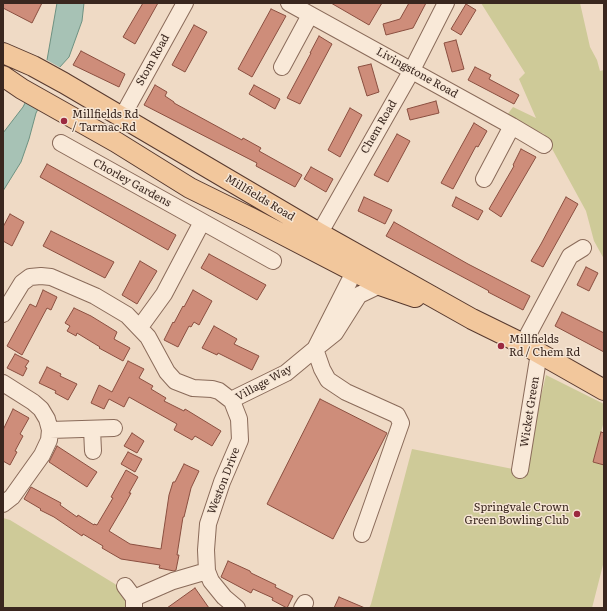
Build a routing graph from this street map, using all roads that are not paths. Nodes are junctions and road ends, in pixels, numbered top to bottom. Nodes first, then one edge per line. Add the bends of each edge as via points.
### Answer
1 (185, 3) edge
2 (289, 3) edge
3 (446, 3) edge
4 (310, 15) junction
5 (3, 52) edge
6 (282, 68) dead end
7 (412, 70) junction
8 (3, 76) edge
9 (122, 117) junction
10 (512, 126) junction
11 (61, 143) dead end
12 (544, 145) dead end
13 (201, 163) junction
14 (484, 180) dead end
15 (190, 188) junction
16 (202, 222) junction
17 (315, 241) junction
18 (583, 248) dead end
19 (273, 261) dead end
20 (354, 272) junction
21 (380, 286) junction
22 (457, 310) junction
23 (3, 314) edge
24 (140, 327) junction
25 (531, 348) junction
26 (315, 349) junction
27 (3, 383) edge
28 (604, 390) edge
29 (232, 401) junction
30 (114, 428) dead end
31 (92, 429) junction
32 (50, 430) junction
33 (93, 451) dead end
34 (520, 470) dead end
35 (3, 504) edge
36 (362, 534) dead end
37 (207, 571) junction
38 (131, 598) edge
39 (237, 608) edge

1 - 9 street, Stom Road
2 - 4 street, Livingstone Road
3 - 7 street, Chem Road
4 - 6 street
4 - 7 street, Livingstone Road
5 - 9 main road, Millfields Road via 33,66
7 - 10 street, Livingstone Road
7 - 17 street, Chem Road
8 - 15 main road, Millfields Road
9 - 13 main road, Millfields Road
10 - 12 street, Livingstone Road
10 - 14 street
11 - 16 street, Chorley Gardens
13 - 15 main road
13 - 17 main road, Millfields Road
15 - 17 main road, Millfields Road
16 - 19 street, Chorley Gardens
16 - 24 street via 164,294
17 - 20 main road, Millfields Road
17 - 22 main road, Millfields Road
18 - 25 street, Wicket Green via 570,256
20 - 21 main road, Millfields Road
20 - 26 street, Village Way
21 - 22 main road, Millfields Road
21 - 26 street, Village Way via 359,295 335,334
22 - 25 main road, Millfields Road
23 - 24 street via 22,283 30,277 41,276 95,296 127,315
24 - 29 street via 175,381 193,388 219,391
25 - 28 main road, Millfields Road
25 - 34 street, Wicket Green
26 - 29 street, Village Way via 286,373
26 - 36 street via 328,380 346,392 397,415 401,423
27 - 32 street via 41,409
29 - 37 street, Weston Drive via 239,419 240,440 208,524
30 - 31 street
31 - 32 street
31 - 33 street
32 - 35 street via 49,440 42,455 12,497
37 - 38 street
37 - 39 street, Weston Drive via 211,581

